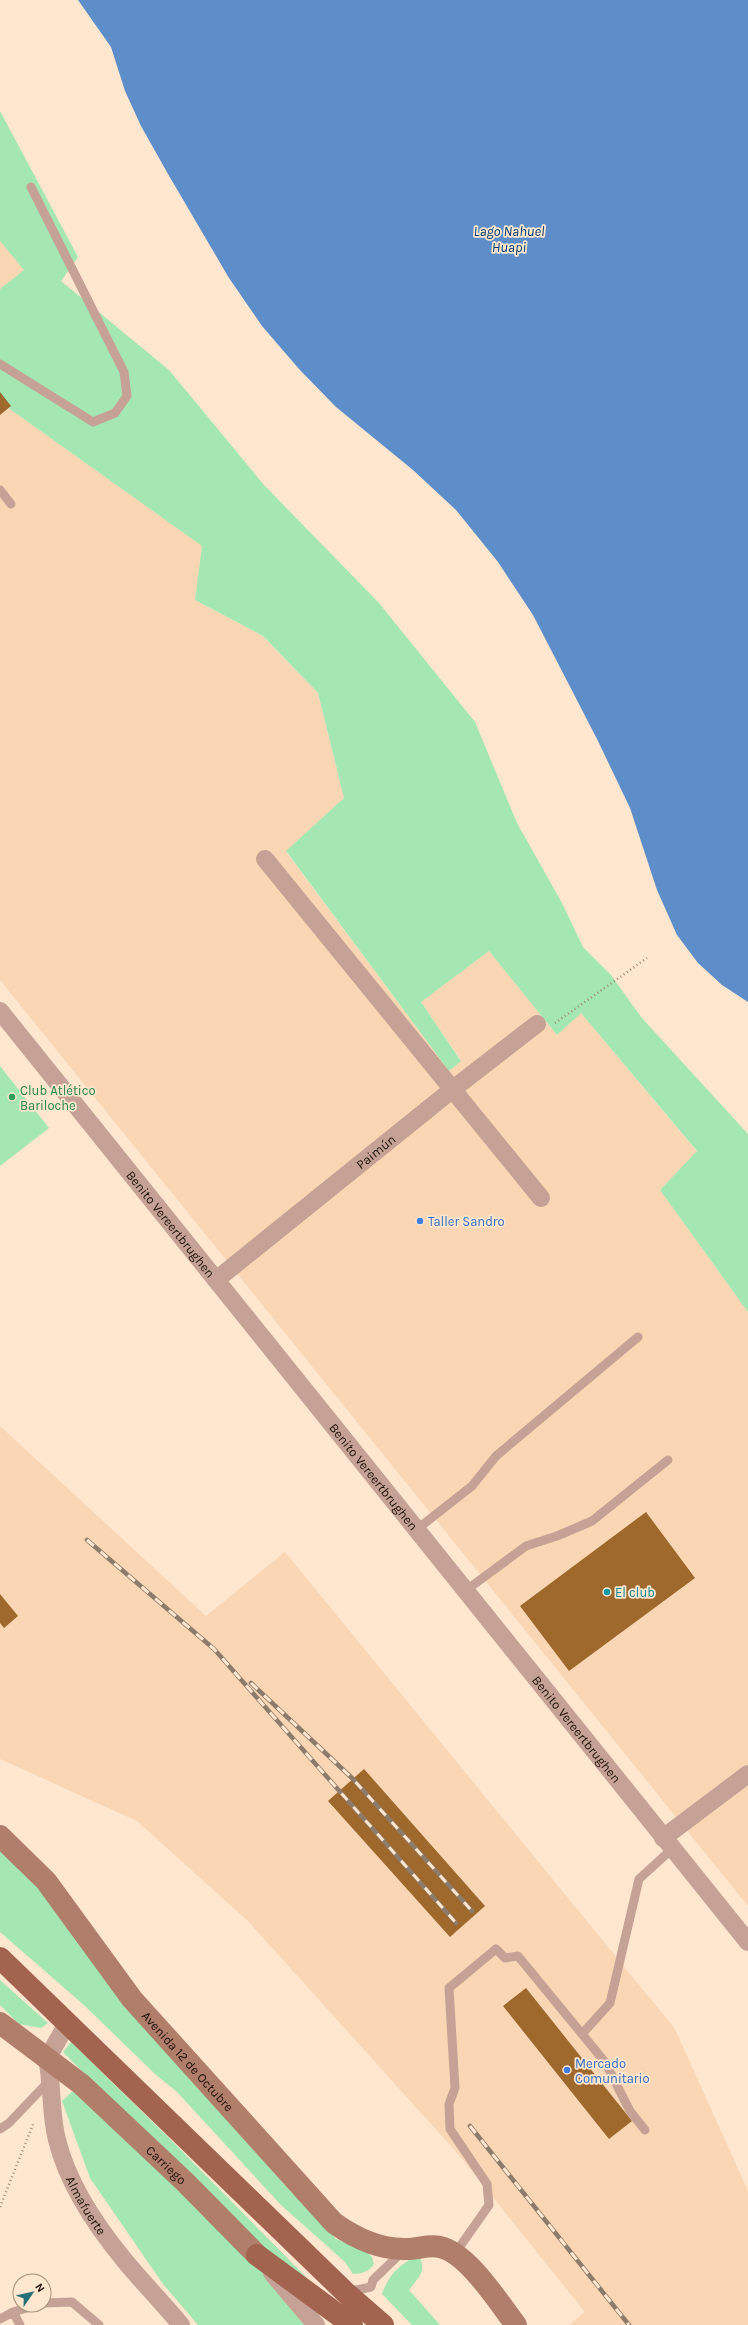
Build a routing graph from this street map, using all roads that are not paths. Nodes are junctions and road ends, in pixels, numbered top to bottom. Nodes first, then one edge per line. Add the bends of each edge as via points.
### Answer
1 (31, 187) dead end
2 (0, 364) edge
3 (0, 490) edge
4 (11, 504) dead end
5 (265, 859) dead end
6 (0, 1011) edge
7 (543, 1025) road end
8 (452, 1090) junction
9 (541, 1198) dead end
10 (216, 1280) junction
11 (638, 1337) dead end
12 (668, 1460) dead end
13 (416, 1530) junction
14 (465, 1591) junction
15 (748, 1774) edge
16 (0, 1836) edge
17 (667, 1843) junction
18 (748, 1942) edge
19 (0, 1958) edge
20 (68, 2022) junction
21 (0, 2023) edge
22 (582, 2034) junction
23 (49, 2069) junction
24 (0, 2129) edge
25 (645, 2130) dead end
26 (405, 2249) junction
27 (257, 2255) junction
28 (454, 2255) junction
29 (345, 2292) junction
30 (52, 2303) edge
31 (12, 2313) edge
32 (14, 2313) edge
33 (0, 2319) edge
34 (20, 2325) edge
35 (99, 2325) edge
36 (181, 2325) edge
37 (316, 2325) edge
38 (352, 2325) edge
39 (371, 2325) edge
40 (383, 2325) edge
41 (516, 2325) edge

1 - 2 lane via 124,372 127,396 115,413 93,422
3 - 4 lane
5 - 8 street
6 - 10 street, Benito Vereertbrughen
7 - 8 street, Paimún
8 - 9 street
8 - 10 street, Paimún
10 - 13 street, Benito Vereertbrughen
11 - 13 lane via 496,1456 472,1486
12 - 14 lane via 592,1521 526,1546
13 - 14 street, Benito Vereertbrughen
14 - 17 street, Benito Vereertbrughen
15 - 17 street
16 - 26 street, Avenida 12 de Octubre via 46,1880 132,1999 334,2223 354,2238
17 - 18 street, Benito Vereertbrughen
17 - 22 lane via 639,1879 610,2003
19 - 20 main road
20 - 23 street
20 - 29 main road
21 - 23 street, Carriego
22 - 25 lane via 605,2062 630,2111
22 - 28 lane via 518,1956 505,1958 496,1949 449,1988 455,2088 449,2104 450,2129 487,2184 489,2205
23 - 24 lane via 9,2123
23 - 27 street, Carriego via 81,2084 185,2182
23 - 36 street, Almafuerte via 57,2140 71,2179 124,2260
26 - 28 street, Avenida 12 de Octubre via 442,2247
26 - 29 lane via 373,2280 372,2287
27 - 37 street, Carriego
27 - 38 main road
28 - 41 street, Avenida 12 de Octubre via 470,2266
29 - 39 main road
29 - 40 main road
30 - 35 lane via 72,2302
31 - 33 lane
32 - 34 lane

